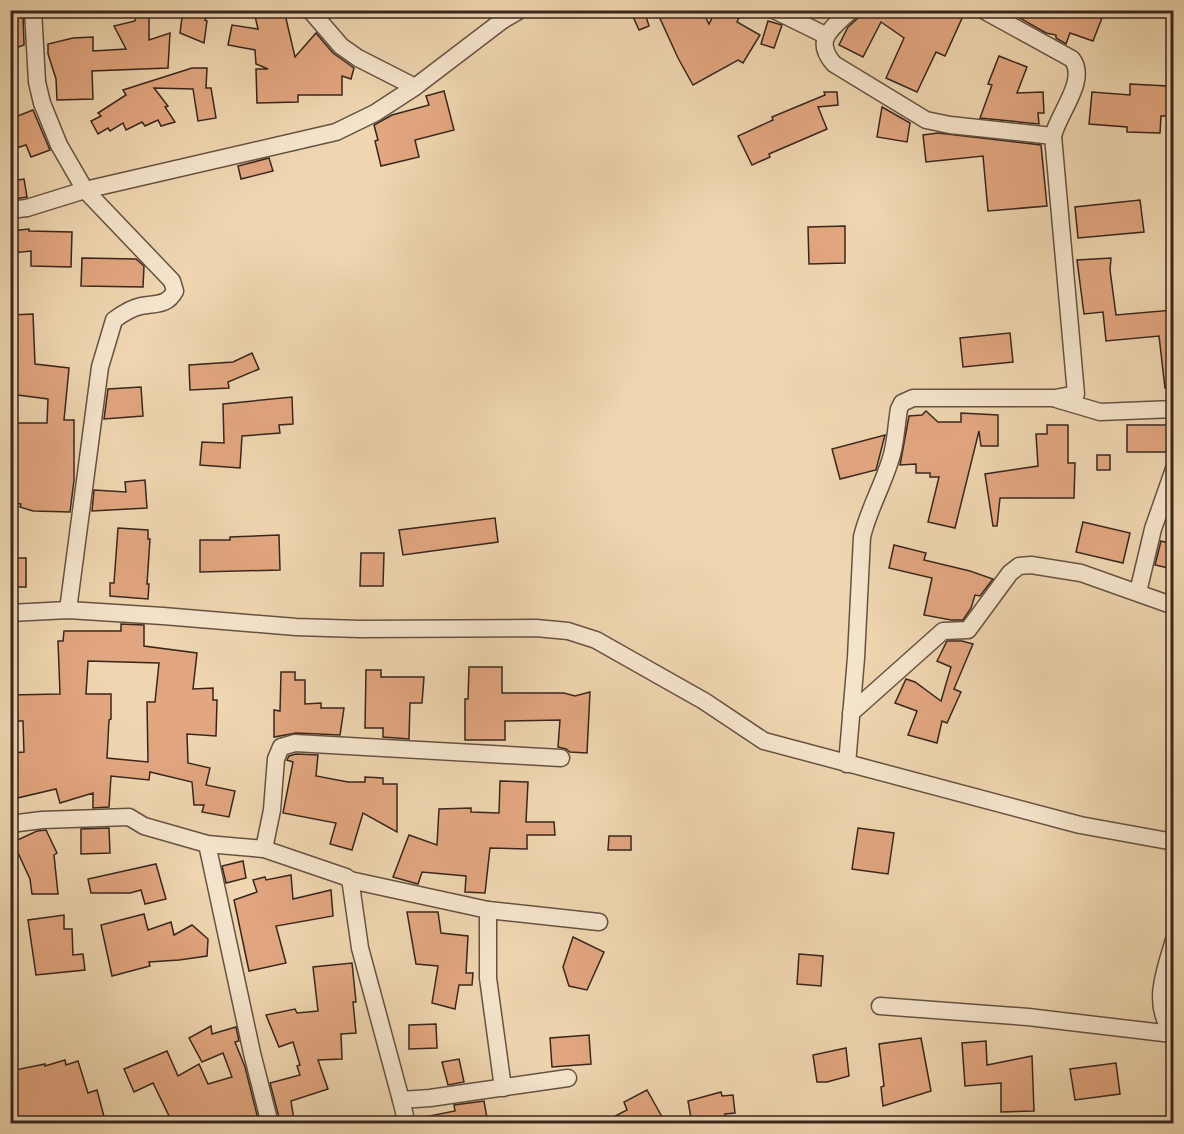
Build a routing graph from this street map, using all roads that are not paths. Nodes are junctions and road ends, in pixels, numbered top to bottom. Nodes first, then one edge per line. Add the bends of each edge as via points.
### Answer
1 (33, 10) edge
2 (310, 10) edge
3 (520, 10) edge
4 (774, 10) edge
5 (850, 10) edge
6 (983, 10) edge
7 (825, 35) junction
8 (415, 87) junction
9 (1053, 136) junction
10 (85, 190) junction
11 (10, 210) edge
12 (1055, 398) junction
13 (1173, 409) edge
14 (1173, 469) edge
15 (1138, 591) junction
16 (1173, 606) edge
17 (68, 610) junction
18 (10, 613) edge
19 (851, 712) junction
20 (561, 758) dead end
21 (847, 764) junction
22 (10, 824) edge
23 (1173, 842) edge
24 (207, 844) junction
25 (264, 849) junction
26 (350, 880) junction
27 (488, 910) junction
28 (599, 922) dead end
29 (1173, 940) edge
30 (880, 1005) dead end
31 (1173, 1034) edge
32 (568, 1078) dead end
33 (503, 1088) junction
34 (400, 1100) junction
35 (270, 1124) edge
36 (407, 1124) edge

1 - 10 street via 42,104 59,145
2 - 8 street via 341,46
3 - 8 street
4 - 7 street
5 - 7 street
6 - 9 street via 1077,66 1077,81
7 - 9 street via 827,56 834,64 926,120
8 - 10 street via 336,132
9 - 12 street via 1076,394
10 - 11 street
10 - 17 street via 172,281 175,291 163,304 139,306 114,320 100,367
12 - 13 street via 1100,412
12 - 19 street via 913,398 902,403 891,458 862,537
14 - 15 street
15 - 16 street
15 - 19 street via 1081,573 1019,566 969,630 943,631
17 - 18 street
17 - 21 street via 296,627 568,631 596,640 704,701 764,741
19 - 21 street
20 - 25 street via 285,745 276,759
21 - 23 street via 1080,825
22 - 24 street via 129,817 144,826
24 - 25 street
24 - 35 street
25 - 26 street
26 - 27 street
26 - 34 street via 360,948
27 - 28 street
27 - 33 street via 489,978
29 - 31 street via 1160,1006
30 - 31 street
32 - 33 street
33 - 34 street
34 - 36 street

